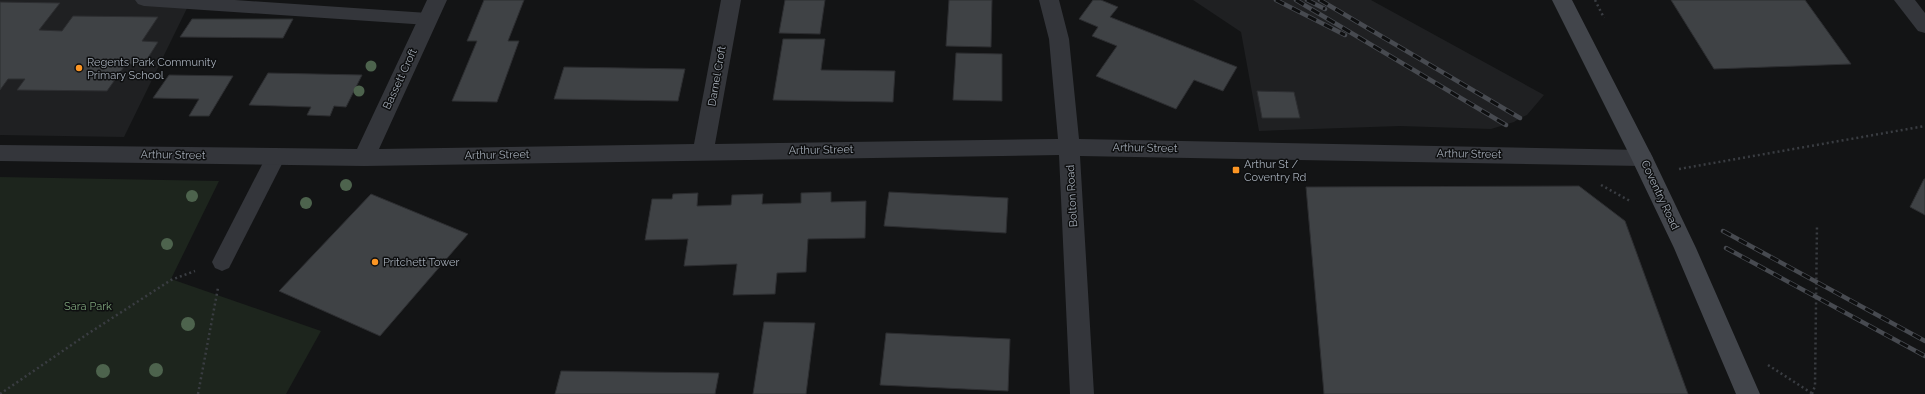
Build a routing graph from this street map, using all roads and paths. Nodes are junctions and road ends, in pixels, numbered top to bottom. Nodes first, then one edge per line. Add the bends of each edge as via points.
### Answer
1 (144, 0) edge
2 (437, 0) edge
3 (731, 0) edge
4 (1049, 0) edge
5 (1562, 0) edge
6 (1904, 0) edge
7 (428, 19) junction
8 (1925, 26) edge
9 (1925, 126) edge
10 (1069, 147) junction
11 (0, 152) edge
12 (703, 152) junction
13 (276, 156) junction
14 (364, 158) junction
15 (1646, 166) junction
16 (1817, 224) dead end
17 (222, 262) junction
18 (1765, 363) dead end
19 (0, 394) edge
20 (198, 394) edge
21 (1082, 394) edge
22 (1748, 394) edge
23 (1813, 394) edge

1 - 7 lane
2 - 7 street, Bassett Croft
3 - 12 street, Darnel Croft
4 - 10 street, Bolton Road via 1058,39
5 - 15 main road, Coventry Road
6 - 8 street
7 - 14 street, Bassett Croft
9 - 15 path
10 - 12 street, Arthur Street
10 - 15 street, Arthur Street
10 - 21 street, Bolton Road
11 - 13 street, Arthur Street
12 - 14 street, Arthur Street
13 - 14 street, Arthur Street
13 - 17 lane
15 - 22 main road, Coventry Road via 1685,248
16 - 23 path
17 - 19 path via 171,280
17 - 20 path
18 - 23 path

